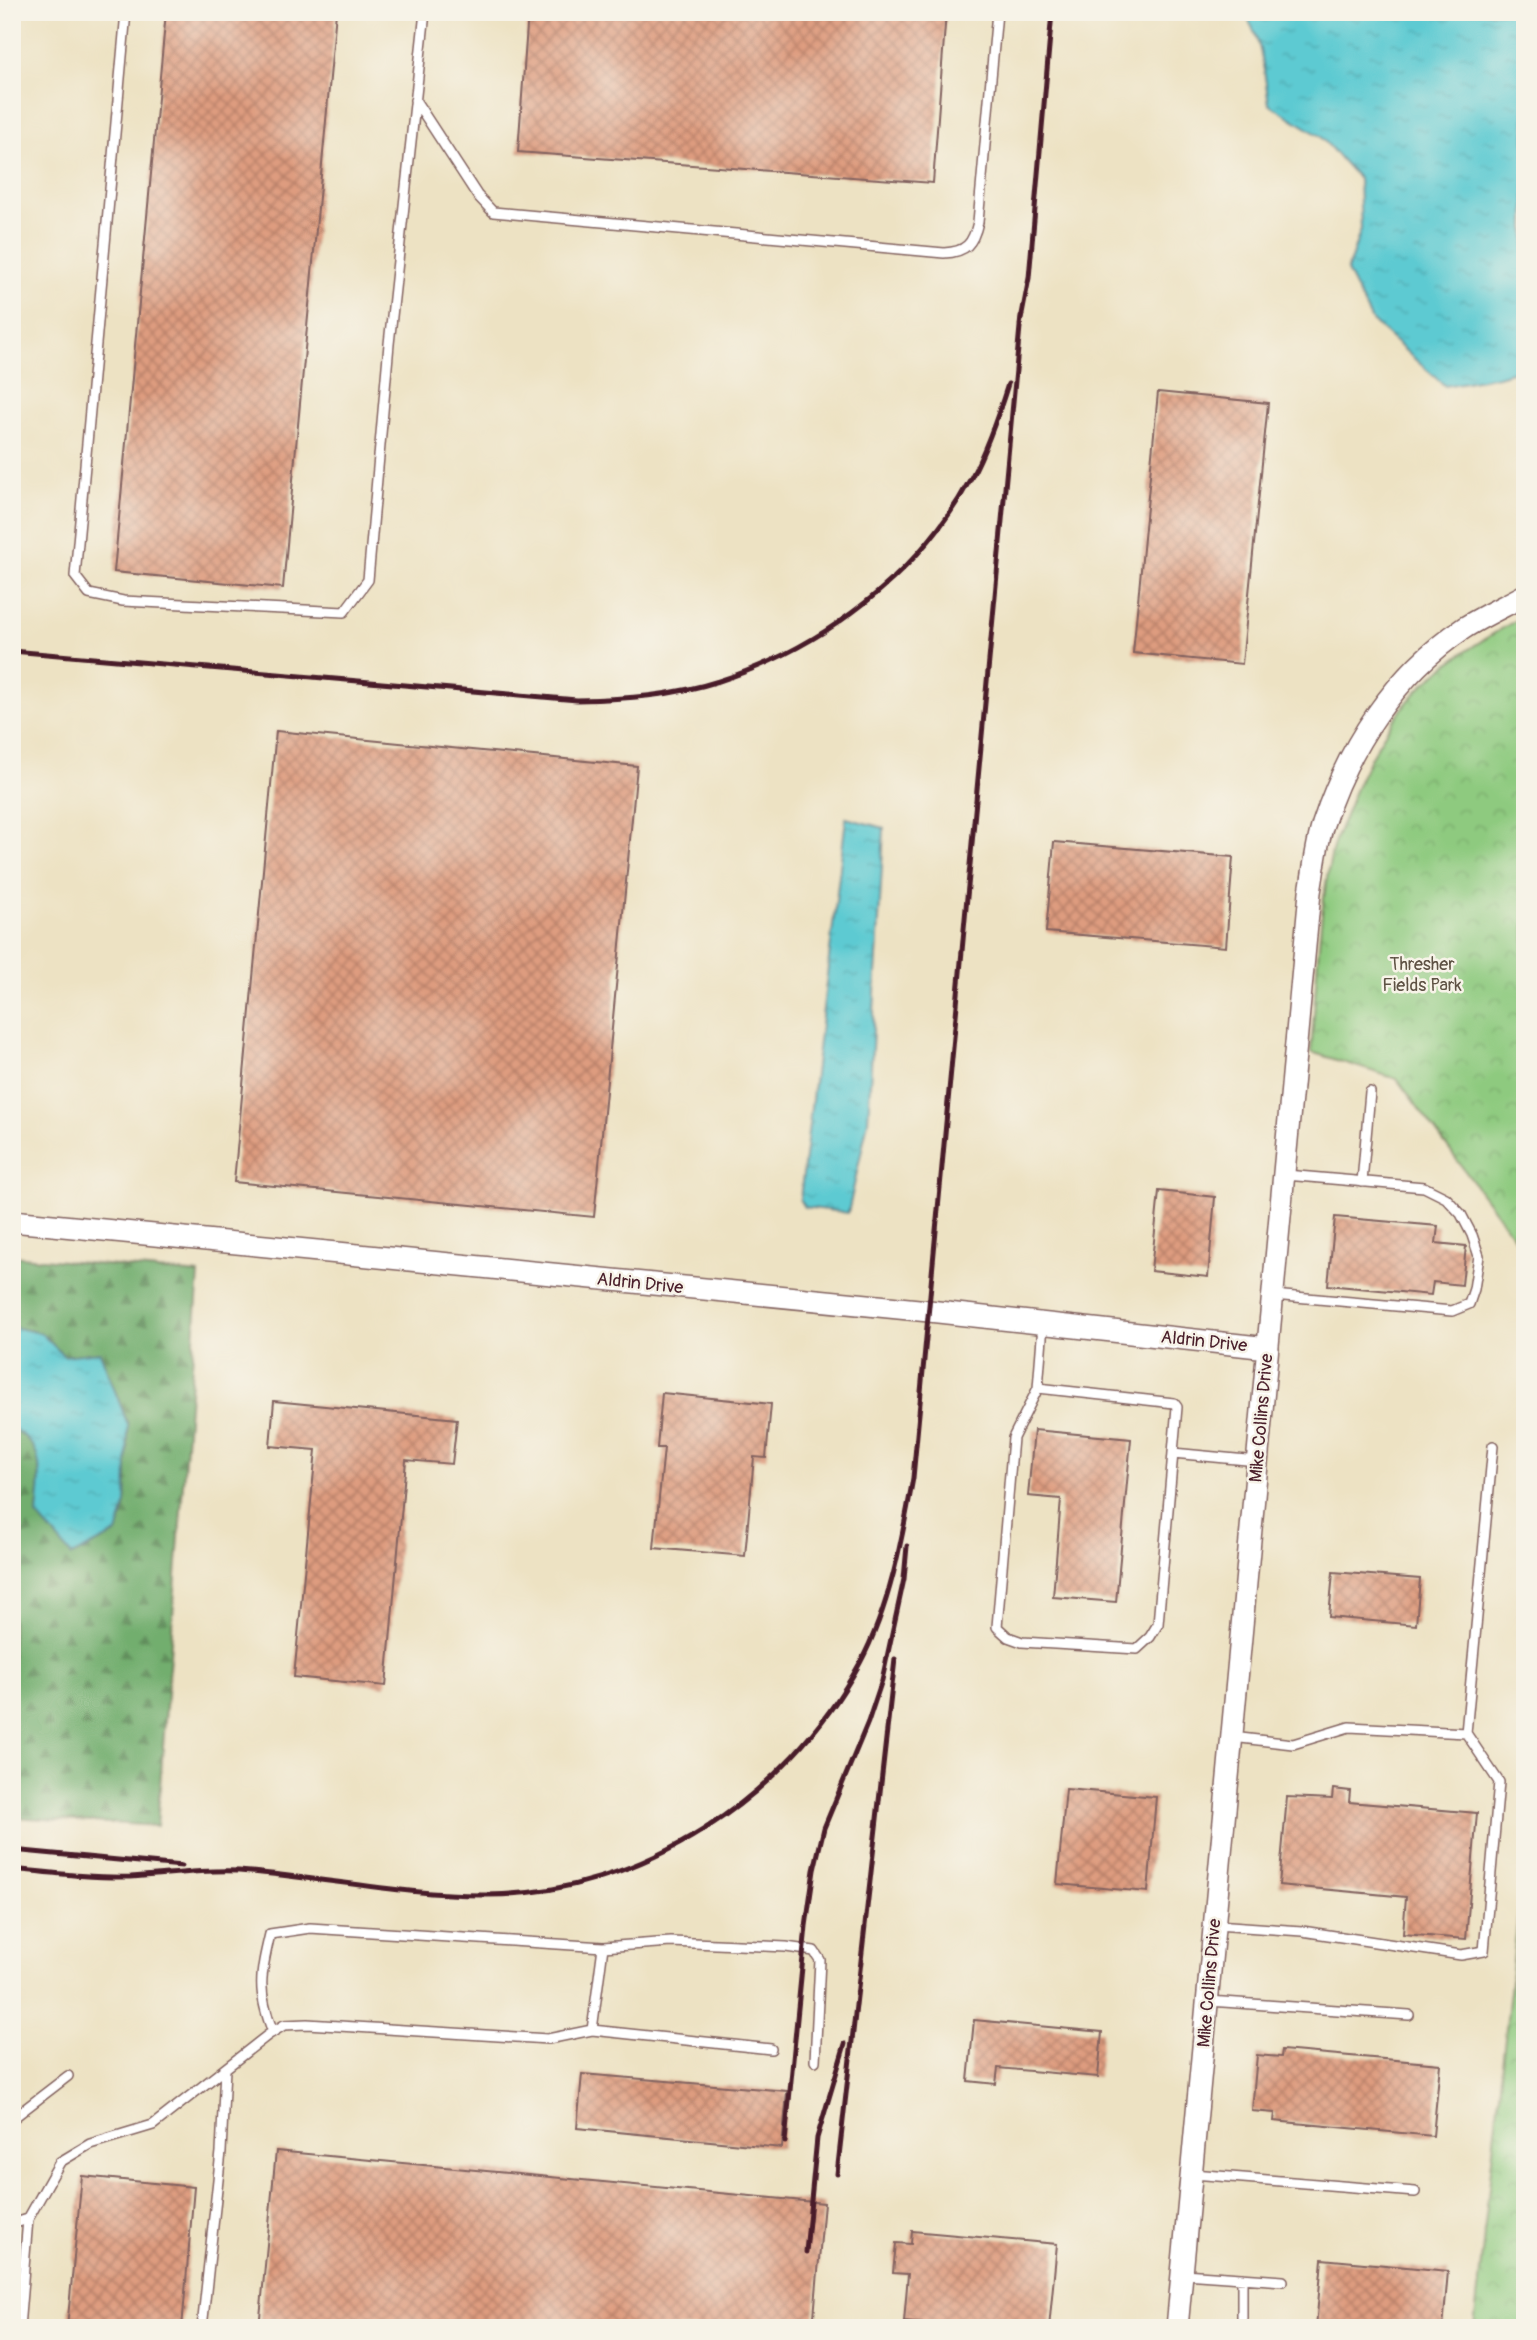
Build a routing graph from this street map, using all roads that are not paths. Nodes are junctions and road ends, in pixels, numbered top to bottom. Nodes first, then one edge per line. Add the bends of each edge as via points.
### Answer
1 (126, 12) edge
2 (425, 12) edge
3 (997, 12) edge
4 (415, 100) junction
5 (1525, 595) edge
6 (1370, 1092) dead end
7 (1284, 1175) junction
8 (1362, 1182) junction
9 (12, 1221) edge
10 (1273, 1295) junction
11 (1043, 1324) junction
12 (1268, 1348) junction
13 (1038, 1388) junction
14 (1493, 1446) dead end
15 (1173, 1452) junction
16 (1257, 1461) junction
17 (1466, 1733) junction
18 (1232, 1737) junction
19 (1214, 1925) junction
20 (603, 1947) junction
21 (1207, 2001) junction
22 (1409, 2015) dead end
23 (592, 2030) junction
24 (273, 2032) junction
25 (771, 2049) dead end
26 (815, 2061) dead end
27 (225, 2069) junction
28 (68, 2076) dead end
29 (12, 2119) edge
30 (1191, 2174) junction
31 (1415, 2192) dead end
32 (28, 2219) junction
33 (12, 2224) edge
34 (1182, 2273) junction
35 (1242, 2278) junction
36 (1283, 2281) dead end
37 (19, 2328) edge
38 (202, 2328) edge
39 (1177, 2328) edge
40 (1242, 2328) edge

1 - 4 lane via 76,551 75,576 89,594 123,601 344,612 368,580
2 - 4 lane
3 - 4 lane via 978,222 968,248 957,252 493,212
5 - 7 street, Mike Collins Drive via 1463,629 1415,669 1374,717 1345,767 1322,826 1310,892
6 - 8 lane
7 - 8 lane
7 - 10 street, Mike Collins Drive
8 - 10 lane via 1424,1187 1446,1198 1461,1214 1479,1256 1469,1304 1452,1311
9 - 11 street, Aldrin Drive
10 - 12 street, Mike Collins Drive
11 - 12 street, Aldrin Drive
11 - 13 lane
12 - 16 street, Mike Collins Drive
13 - 15 lane via 1174,1403
13 - 15 lane via 1013,1438 997,1626 1008,1637 1022,1642 1137,1649 1150,1637 1158,1624
14 - 17 lane
15 - 16 lane
16 - 18 street, Mike Collins Drive
17 - 18 lane via 1349,1727 1293,1744
17 - 19 lane via 1499,1782 1485,1951 1461,1955 1303,1931
18 - 19 street, Mike Collins Drive
19 - 21 street, Mike Collins Drive
20 - 23 lane
20 - 24 lane via 310,1928 270,1934 262,1968 262,2003
20 - 26 lane via 671,1942 814,1951 820,1960
21 - 22 lane
21 - 30 street, Mike Collins Drive
23 - 24 lane via 548,2039 307,2024 284,2025
23 - 25 lane
24 - 27 lane
27 - 32 lane via 152,2125 90,2144 60,2162
27 - 38 lane
28 - 29 lane
30 - 31 lane
30 - 34 street, Mike Collins Drive
32 - 33 lane
32 - 37 lane
34 - 35 lane
34 - 39 street, Mike Collins Drive
35 - 36 lane
35 - 40 lane

